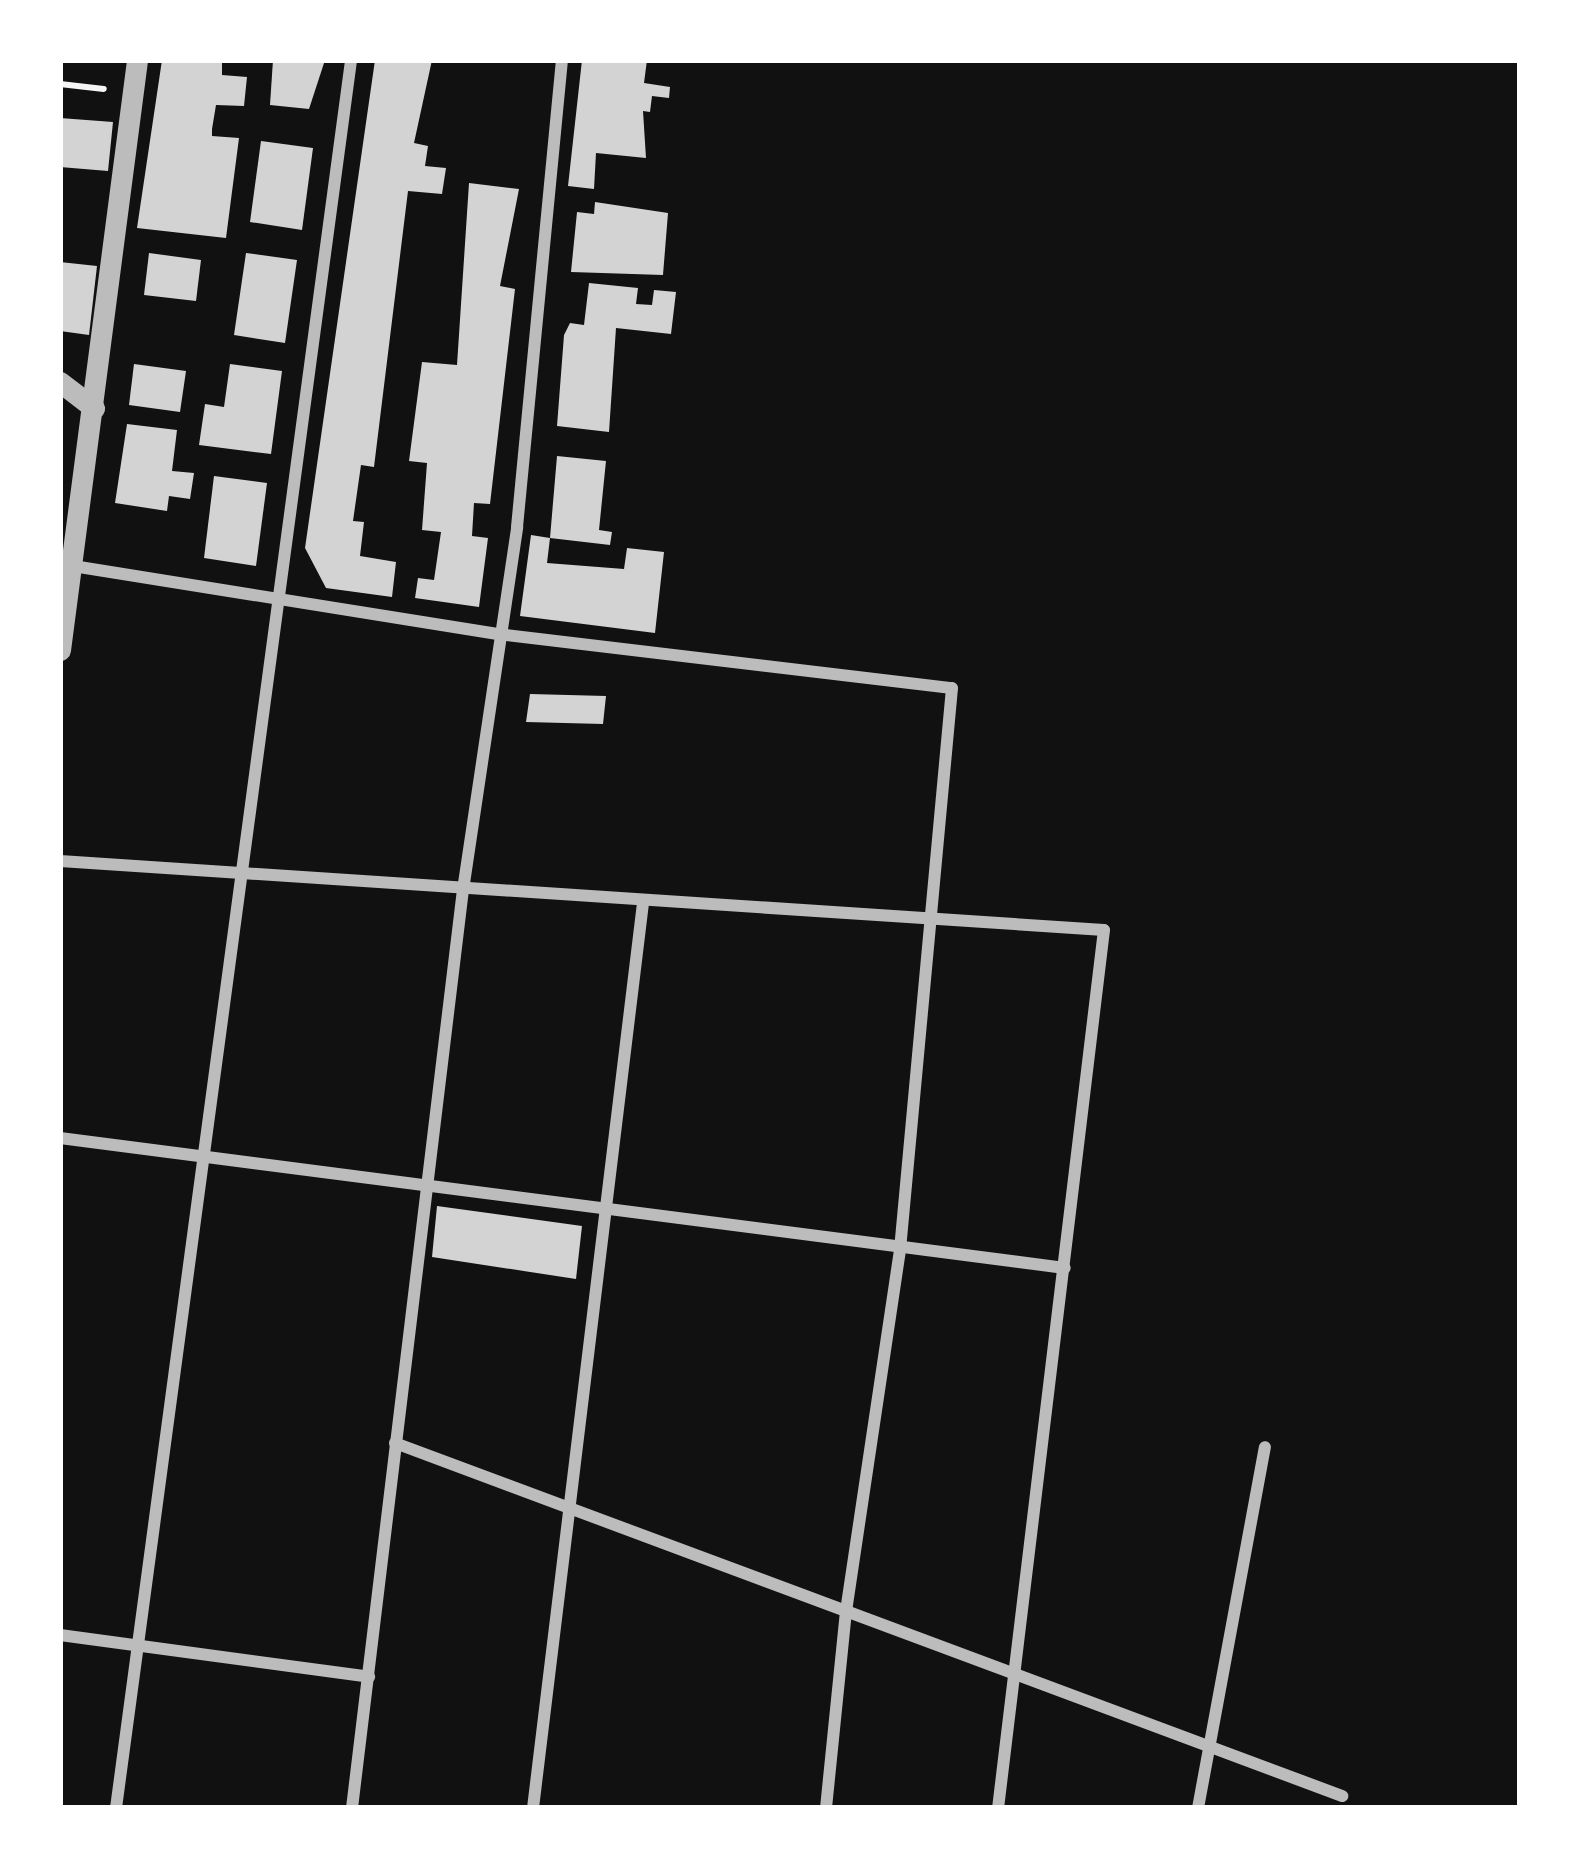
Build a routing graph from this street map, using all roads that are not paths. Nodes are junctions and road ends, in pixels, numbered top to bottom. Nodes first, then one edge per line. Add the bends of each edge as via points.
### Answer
1 (137, 60) edge
2 (351, 60) edge
3 (562, 60) edge
4 (60, 382) edge
5 (94, 408) junction
6 (73, 566) junction
7 (277, 597) junction
8 (498, 634) junction
9 (60, 650) edge
10 (60, 861) edge
11 (242, 876) junction
12 (463, 890) junction
13 (643, 904) junction
14 (934, 917) junction
15 (60, 1138) edge
16 (206, 1159) junction
17 (426, 1187) junction
18 (609, 1211) junction
19 (901, 1250) junction
20 (1065, 1268) junction
21 (395, 1443) junction
22 (1264, 1447) dead end
23 (573, 1509) junction
24 (847, 1611) junction
25 (60, 1635) edge
26 (139, 1646) junction
27 (1015, 1673) junction
28 (369, 1677) junction
29 (1210, 1745) junction
30 (1342, 1796) dead end
31 (116, 1808) edge
32 (352, 1808) edge
33 (533, 1808) edge
34 (826, 1808) edge
35 (998, 1808) edge
36 (1198, 1808) edge

1 - 5 street
2 - 7 street
3 - 8 street via 517,527
4 - 5 street
5 - 6 street
6 - 7 street
6 - 9 street
7 - 8 street
7 - 11 street
8 - 12 street
8 - 14 street via 952,688
10 - 11 street
11 - 12 street
11 - 16 street
12 - 13 street
12 - 17 street
13 - 14 street
13 - 18 street
14 - 19 street
14 - 20 street via 1104,930
15 - 16 street
16 - 17 street
16 - 26 street
17 - 18 street
17 - 21 street
18 - 19 street
18 - 23 street
19 - 20 street
19 - 24 street
20 - 27 street
21 - 23 street
21 - 28 street
22 - 29 street
23 - 24 street
23 - 33 street
24 - 27 street
24 - 34 street
25 - 26 street
26 - 28 street
26 - 31 street
27 - 29 street
27 - 35 street
28 - 32 street
29 - 30 street
29 - 36 street

